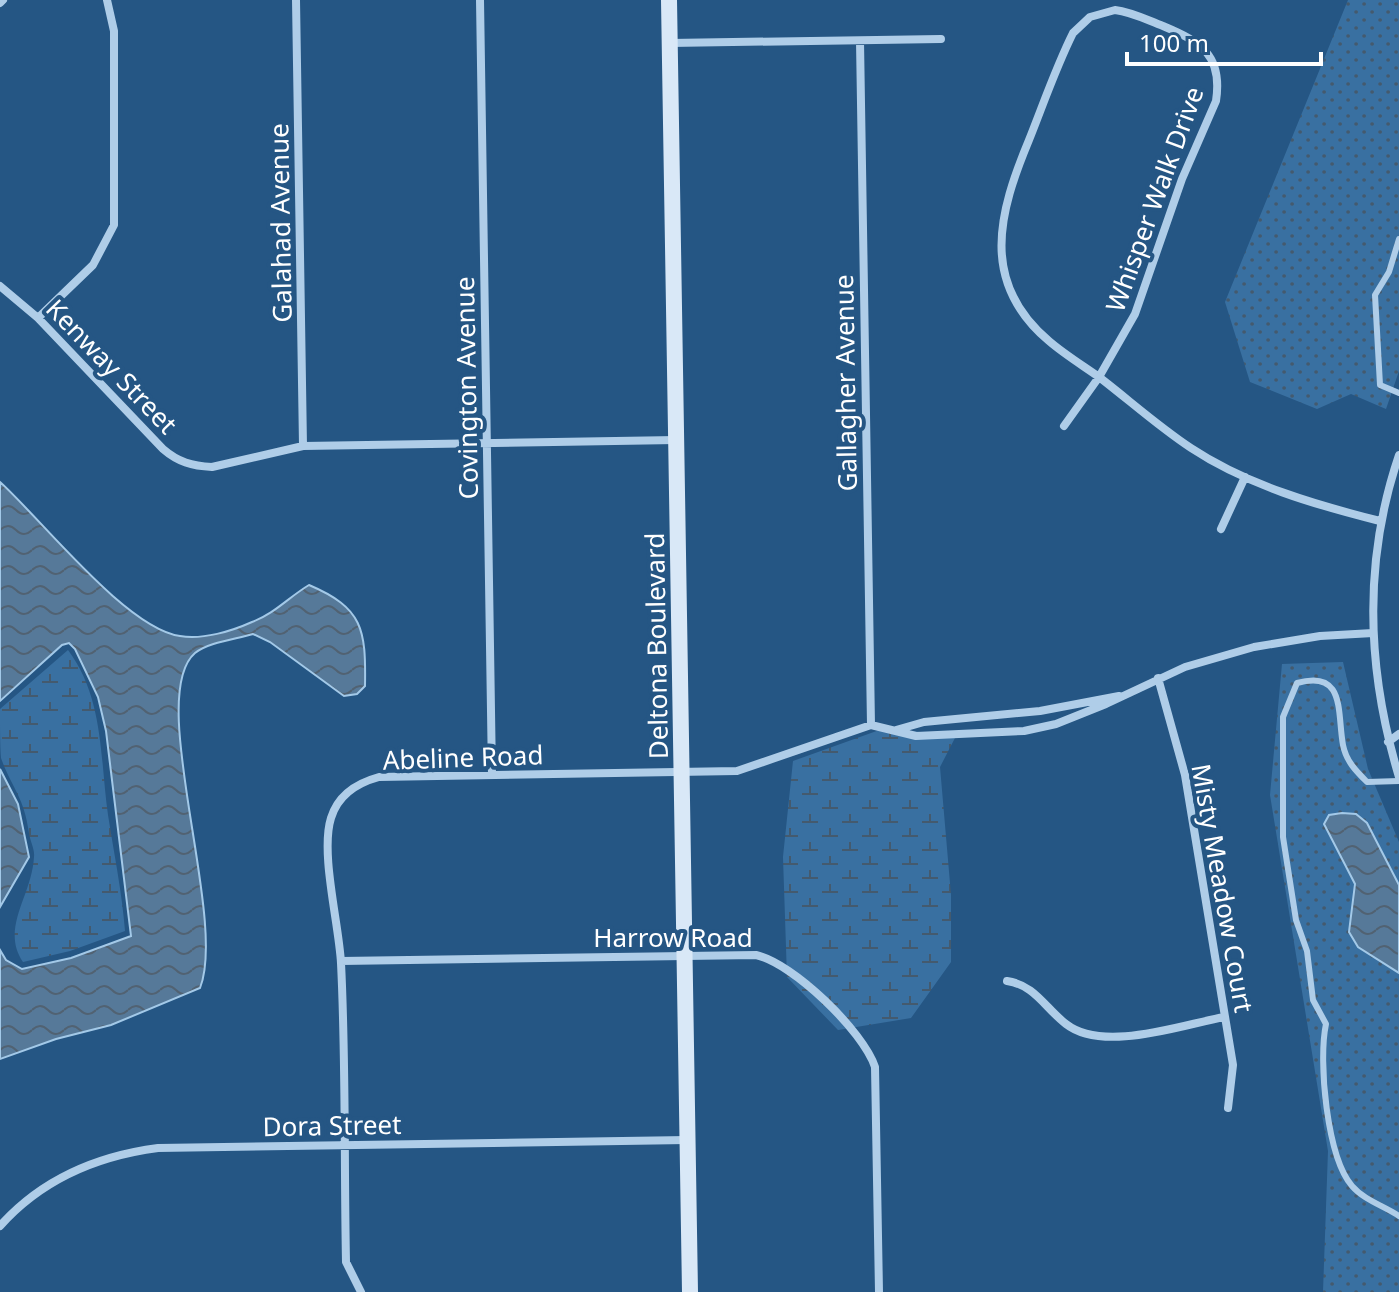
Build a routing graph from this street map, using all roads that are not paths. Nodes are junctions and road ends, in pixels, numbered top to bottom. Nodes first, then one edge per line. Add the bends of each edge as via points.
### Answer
1 (107, 0) edge
2 (296, 0) edge
3 (480, 0) edge
4 (669, 0) edge
5 (941, 39) dead end
6 (860, 41) junction
7 (670, 43) junction
8 (1399, 239) edge
9 (0, 286) edge
10 (38, 318) junction
11 (1099, 377) junction
12 (1399, 393) edge
13 (1064, 426) dead end
14 (677, 440) junction
15 (487, 443) junction
16 (303, 446) junction
17 (1399, 455) edge
18 (1245, 477) junction
19 (1380, 521) junction
20 (1221, 529) dead end
21 (1373, 633) junction
22 (1158, 678) junction
23 (1124, 695) junction
24 (871, 725) junction
25 (893, 731) junction
26 (1399, 734) edge
27 (1388, 742) junction
28 (682, 772) junction
29 (492, 775) junction
30 (1399, 779) edge
31 (684, 955) junction
32 (341, 961) junction
33 (1007, 981) dead end
34 (1224, 1017) junction
35 (1228, 1108) dead end
36 (687, 1140) junction
37 (344, 1144) junction
38 (1399, 1216) edge
39 (0, 1226) edge
40 (361, 1292) edge
41 (690, 1292) edge
42 (879, 1292) edge

1 - 10 street via 114,31 114,225 93,265
2 - 16 street, Galahad Avenue
3 - 15 street, Covington Avenue
4 - 7 main road, Deltona Boulevard
5 - 6 street
6 - 7 street
6 - 24 street, Gallagher Avenue
7 - 14 main road, Deltona Boulevard
8 - 12 lane via 1375,295 1374,313 1380,385
9 - 10 street, Kenway Street
10 - 16 street, Kenway Street via 163,449 184,463 212,467
11 - 11 street, Whisper Walk Drive via 1049,341 1021,309 1003,265 1001,223 1011,183 1073,33 1090,17 1115,10 1195,39 1212,59 1218,86 1135,314
11 - 13 street
11 - 18 street, Whisper Walk Drive via 1191,448
14 - 15 street, Kenway Street
14 - 28 main road, Deltona Boulevard
15 - 16 street, Kenway Street
15 - 29 street, Covington Avenue
17 - 19 street
18 - 19 street, Whisper Walk Drive
18 - 20 street
19 - 21 street
21 - 22 street via 1254,647
21 - 27 street
22 - 23 street
22 - 34 street, Misty Meadow Court via 1185,775
23 - 25 street via 1040,711 924,722
23 - 25 street via 1056,724 1024,731 916,736
24 - 25 street
24 - 28 street, Abeline Road via 754,768
26 - 27 street
27 - 30 street
28 - 29 street, Abeline Road
28 - 31 main road, Deltona Boulevard
29 - 32 street, Abeline Road via 379,777 356,785 338,802 328,843
30 - 38 lane via 1367,782 1350,764 1343,745 1337,694 1313,679 1297,683 1283,717 1283,837 1313,1000 1326,1024 1322,1046 1337,1161 1362,1196
31 - 32 street, Harrow Road
31 - 36 main road, Deltona Boulevard
31 - 42 street, Harrow Road via 756,955 782,964 863,1041 876,1078
32 - 37 street, Abeline Road
33 - 34 street via 1033,990 1075,1030 1102,1038
34 - 35 street, Misty Meadow Court via 1233,1065
36 - 37 street, Dora Street
36 - 41 main road, Deltona Boulevard
37 - 39 street, Dora Street via 130,1152 51,1183
37 - 40 street, Abeline Road via 346,1262

